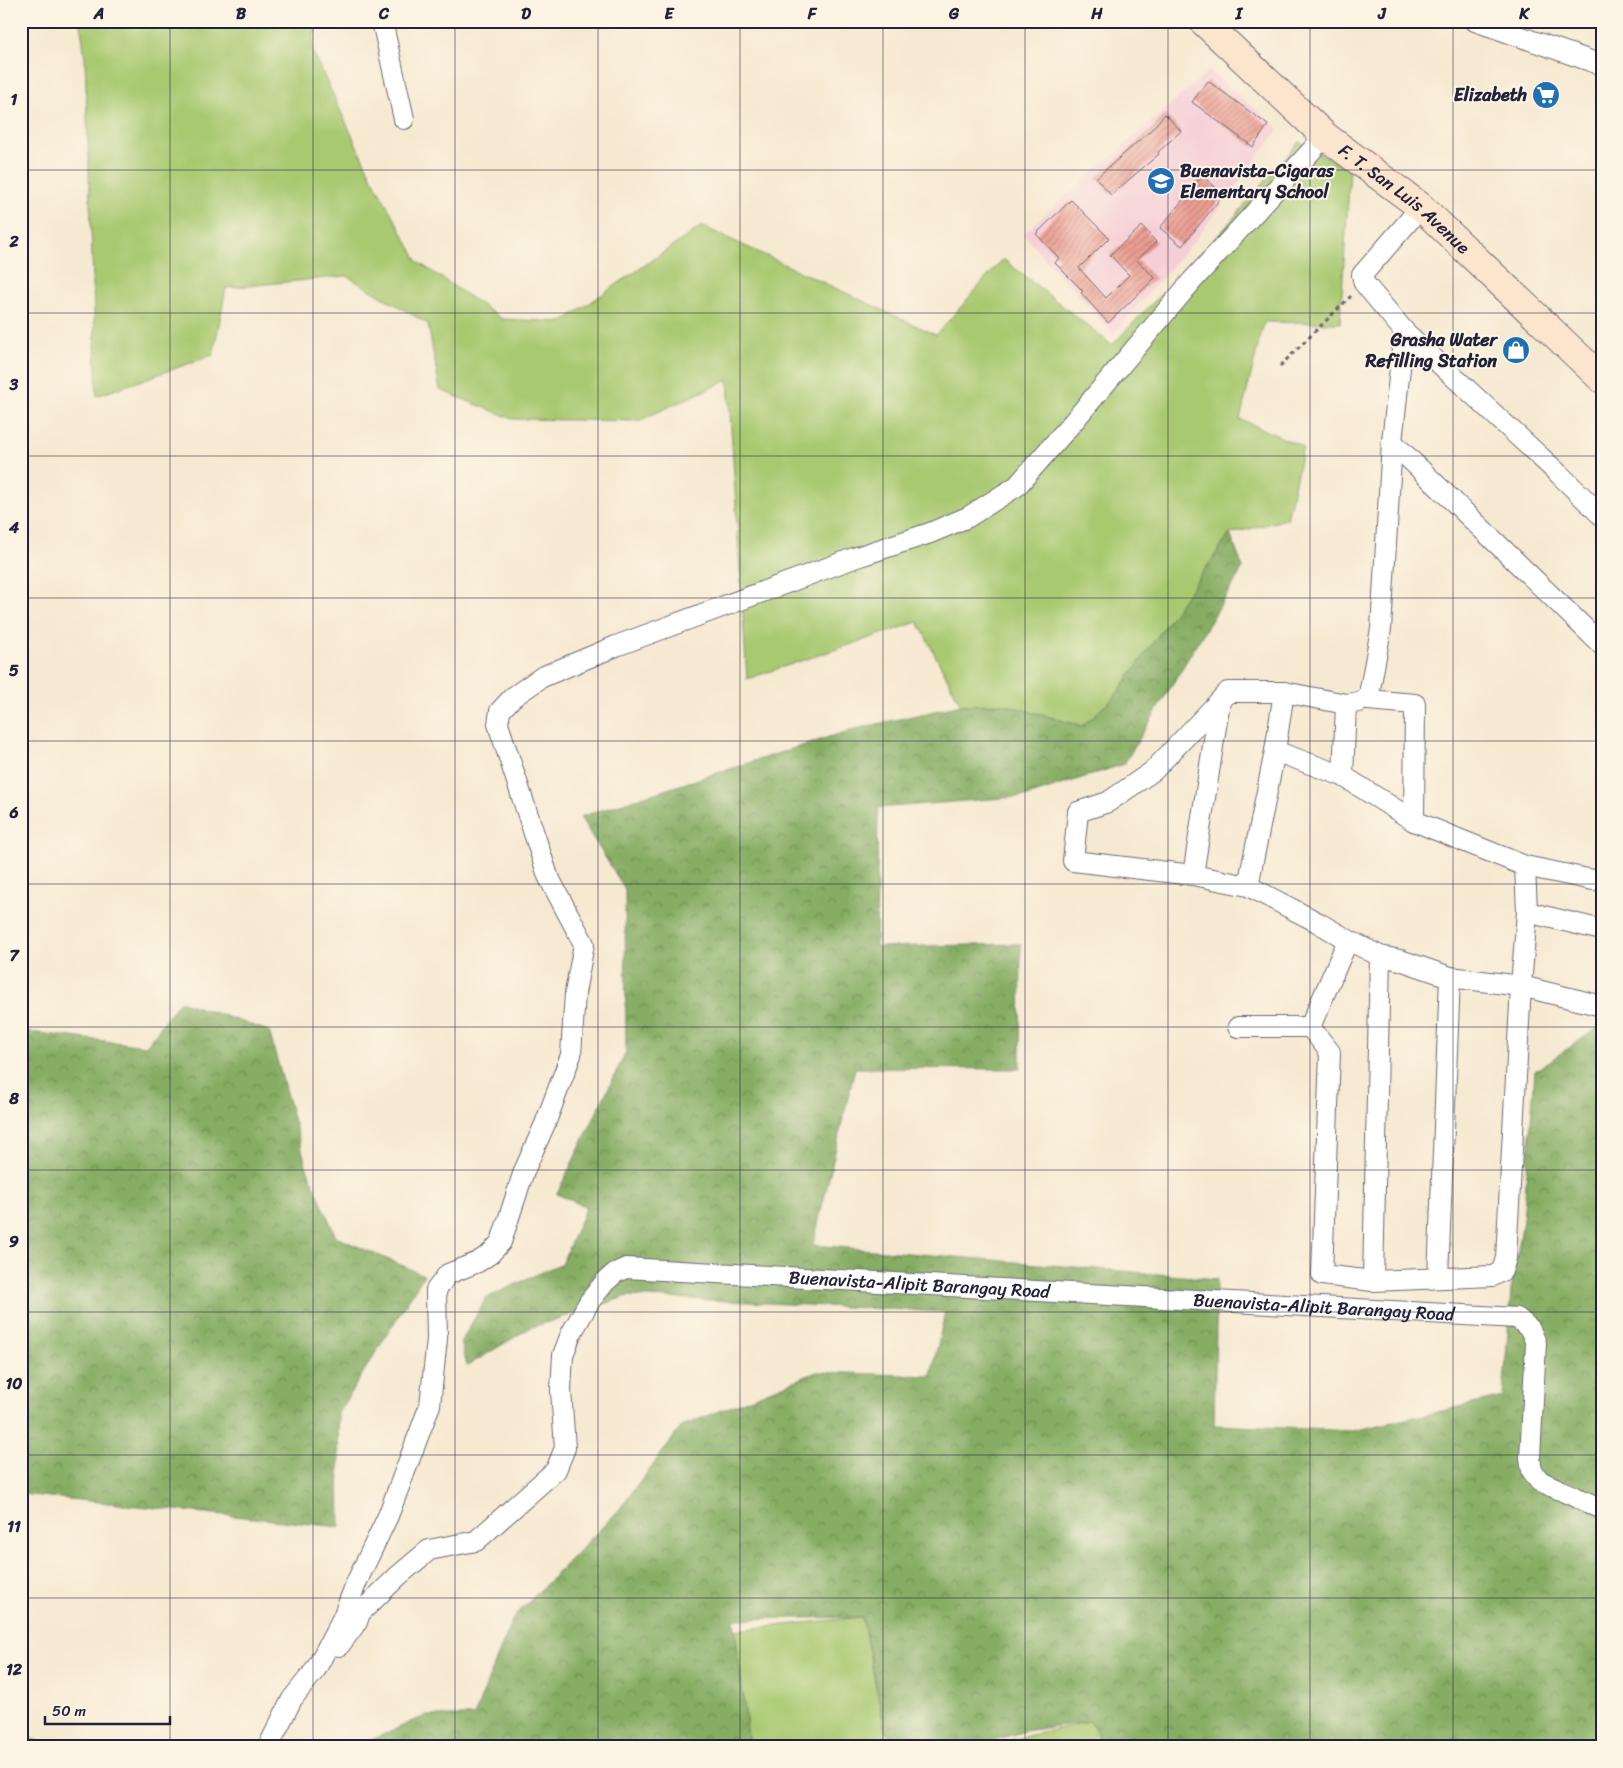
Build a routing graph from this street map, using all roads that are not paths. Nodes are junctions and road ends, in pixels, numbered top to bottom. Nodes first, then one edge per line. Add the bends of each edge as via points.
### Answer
1 (382, 21) edge
2 (1203, 21) edge
3 (1475, 21) edge
4 (1602, 65) edge
5 (404, 119) dead end
6 (1325, 136) junction
7 (1421, 207) junction
8 (1404, 331) junction
9 (1602, 379) edge
10 (1392, 442) junction
11 (1602, 516) edge
12 (1602, 646) edge
13 (1284, 692) junction
14 (1220, 700) junction
15 (1368, 700) junction
16 (1346, 704) junction
17 (1276, 751) junction
18 (1342, 776) junction
19 (1414, 821) junction
20 (1525, 866) junction
21 (1193, 875) junction
22 (1602, 878) edge
23 (1248, 886) junction
24 (1527, 912) junction
25 (1602, 930) edge
26 (1348, 940) junction
27 (1380, 956) junction
28 (1450, 977) junction
29 (1520, 986) junction
30 (1602, 1006) edge
31 (1238, 1027) dead end
32 (1310, 1027) junction
33 (1438, 1278) junction
34 (1372, 1281) junction
35 (1602, 1509) edge
36 (316, 1669) junction
37 (268, 1747) edge

1 - 5 street
2 - 6 main road, F. T. San Luis Avenue
3 - 4 street
6 - 7 main road, F. T. San Luis Avenue
6 - 36 street via 1192,282 1017,486 968,517 616,646 542,677 513,697 500,711 498,724 548,876 584,944 575,993 571,1056 546,1124 524,1171 501,1242 478,1262 448,1274 436,1290 437,1339 430,1405 388,1516 343,1618
7 - 8 street via 1362,275 1364,283
7 - 9 main road, F. T. San Luis Avenue
8 - 10 street
8 - 11 street
10 - 12 street
10 - 15 street via 1381,629
13 - 14 street via 1228,692
13 - 16 street
13 - 17 street
14 - 21 street
14 - 21 street via 1153,771 1108,802 1078,812 1073,861
15 - 16 street
15 - 19 street via 1415,704
16 - 18 street
17 - 18 street
17 - 23 street
18 - 19 street
19 - 20 street
20 - 22 street via 1593,880
20 - 24 street
21 - 23 street
23 - 26 street
24 - 25 street
24 - 29 street
26 - 27 street
26 - 32 street
27 - 28 street
27 - 34 street
28 - 29 street
28 - 33 street
29 - 30 street
29 - 33 street via 1506,1258 1502,1271 1493,1276
31 - 32 street
32 - 34 street via 1330,1052 1322,1275
33 - 34 street
35 - 36 street, Buenavista-Alipit Barangay Road via 1540,1481 1532,1471 1536,1343 1530,1329 1516,1318 626,1268 605,1282 589,1302 563,1355 561,1390 565,1448 556,1470 476,1541 429,1550 360,1613 344,1641
36 - 37 street via 292,1699

